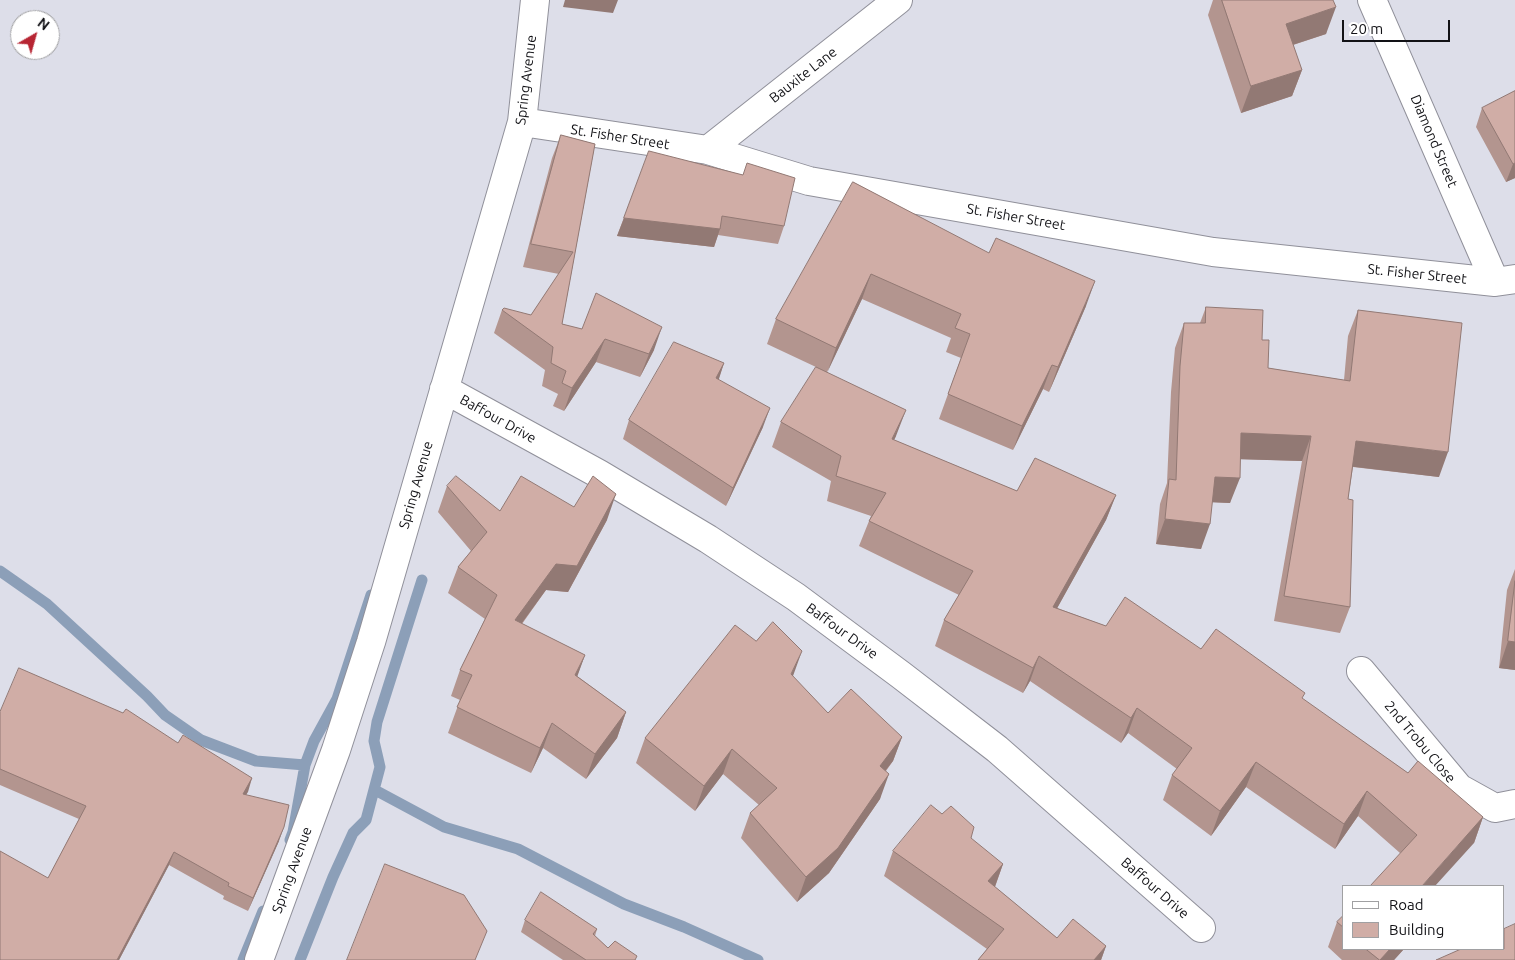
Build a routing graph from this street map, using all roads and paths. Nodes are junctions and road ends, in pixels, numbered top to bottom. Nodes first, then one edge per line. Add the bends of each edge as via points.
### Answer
1 (535, 0) edge
2 (898, 0) edge
3 (1372, 0) edge
4 (522, 122) junction
5 (708, 150) junction
6 (1505, 281) edge
7 (444, 390) junction
8 (1361, 672) dead end
9 (1515, 804) edge
10 (1201, 928) dead end
11 (259, 960) edge

1 - 4 street, Spring Avenue
2 - 5 street, Bauxite Lane
3 - 6 street, Diamond Street
4 - 5 street, St. Fisher Street
4 - 7 street, Spring Avenue
5 - 6 street, St. Fisher Street via 809,180 1212,252
7 - 10 street, Baffour Drive via 599,474 708,539 796,597 997,749
7 - 11 street, Spring Avenue via 336,750
8 - 9 street, 2nd Trobu Close via 1460,788 1495,808

